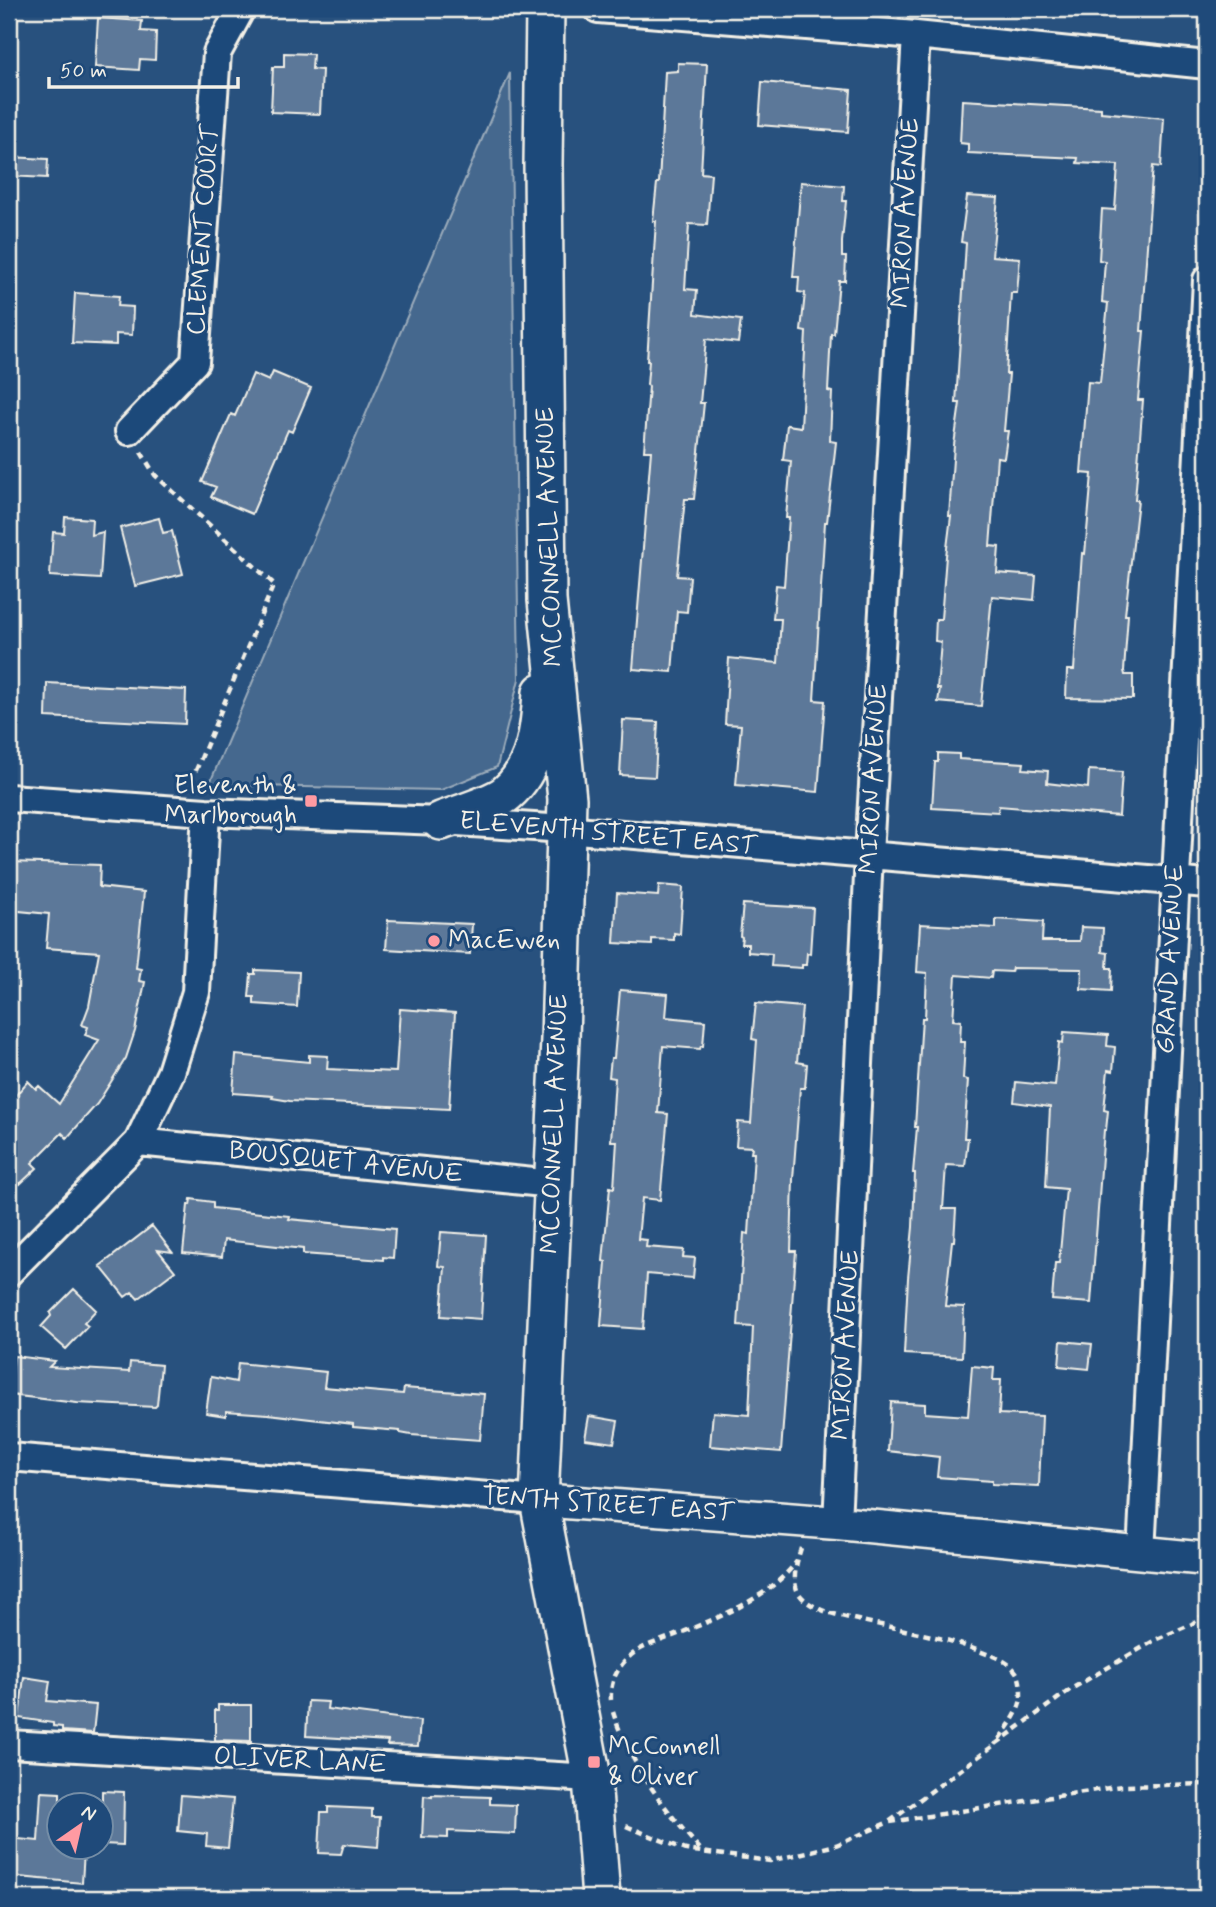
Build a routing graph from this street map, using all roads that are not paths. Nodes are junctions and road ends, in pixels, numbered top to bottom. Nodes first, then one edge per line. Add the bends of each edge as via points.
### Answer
1 (241, 9) edge
2 (545, 9) edge
3 (598, 9) edge
4 (853, 19) edge
5 (916, 35) junction
6 (1207, 65) edge
7 (1207, 281) edge
8 (129, 431) road end
9 (547, 600) junction
10 (9, 798) edge
11 (206, 812) junction
12 (441, 821) junction
13 (565, 829) junction
14 (869, 855) junction
15 (1174, 881) junction
16 (1207, 884) edge
17 (138, 1142) junction
18 (553, 1184) junction
19 (9, 1272) edge
20 (9, 1457) edge
21 (539, 1500) junction
22 (837, 1523) junction
23 (1141, 1553) junction
24 (1207, 1559) edge
25 (9, 1744) edge
26 (592, 1778) junction
27 (600, 1898) edge

1 - 8 street, CLEMENT COURT via 217,54 194,362
2 - 9 main road, MCCONNELL AVENUE
3 - 4 street
4 - 5 street
5 - 6 street
5 - 14 street, MIRON AVENUE
7 - 15 street, GRAND AVENUE
9 - 12 main road via 540,726 527,770 506,795
9 - 13 main road, MCCONNELL AVENUE via 567,799
10 - 11 street, ELEVENTH STREET EAST
11 - 12 street, ELEVENTH STREET EAST
11 - 17 street via 196,992 171,1072
12 - 13 street, ELEVENTH STREET EAST
13 - 14 street, ELEVENTH STREET EAST
13 - 18 main road, MCCONNELL AVENUE
14 - 15 street, ELEVENTH STREET EAST
14 - 22 street, MIRON AVENUE
15 - 16 street, ELEVENTH STREET EAST
15 - 23 street, GRAND AVENUE
17 - 18 street, BOUSQUET AVENUE
17 - 19 street
18 - 21 main road, MCCONNELL AVENUE
20 - 21 street, TENTH STREET EAST
21 - 22 street, TENTH STREET EAST
21 - 26 main road, MCCONNELL AVENUE
22 - 23 street, TENTH STREET EAST
23 - 24 street, TENTH STREET EAST
25 - 26 street, OLIVER LANE
26 - 27 main road, MCCONNELL AVENUE

